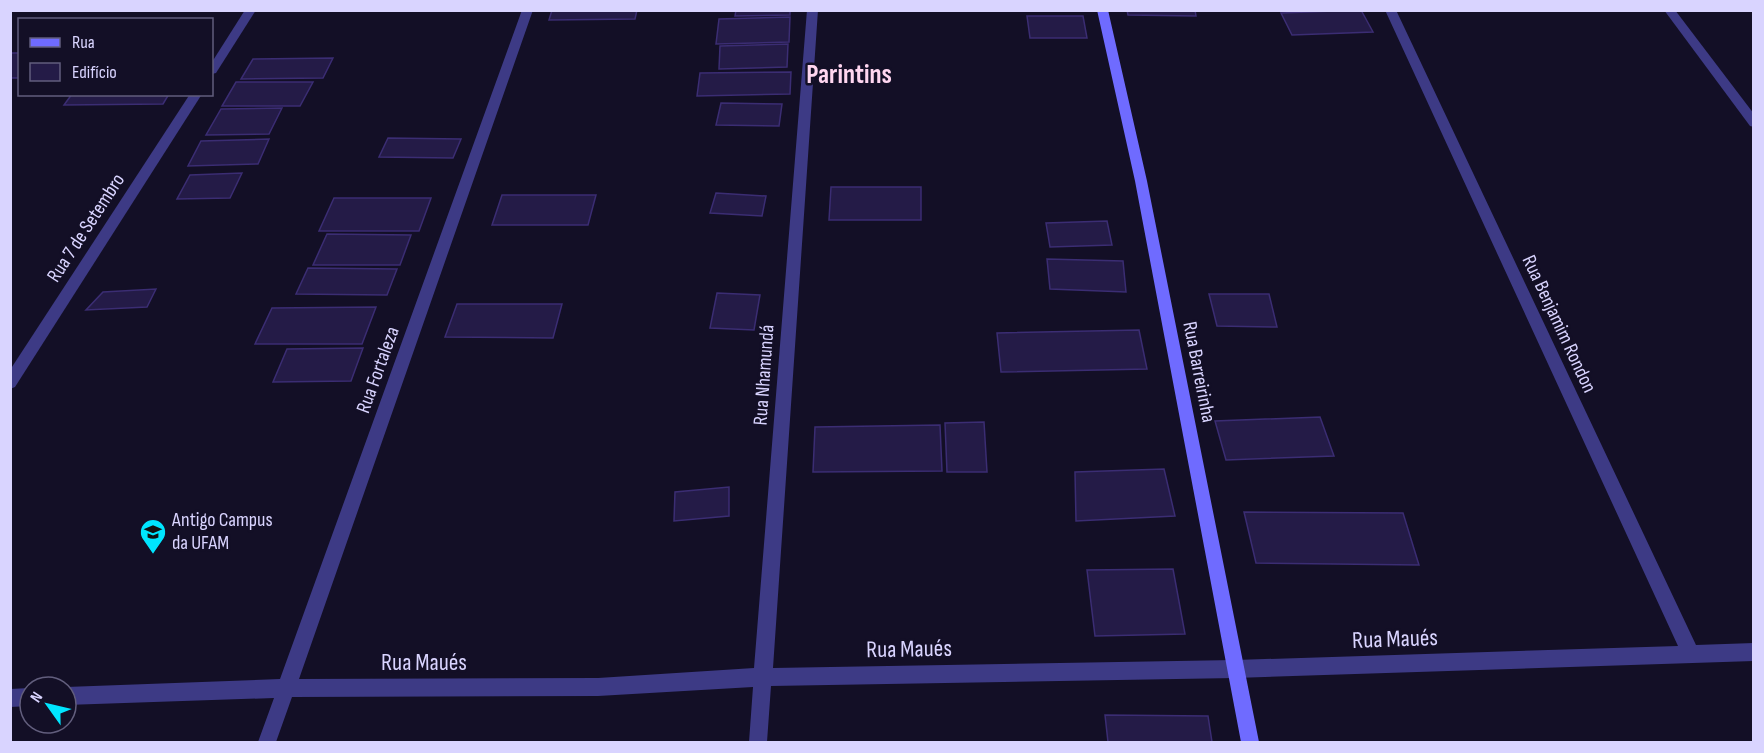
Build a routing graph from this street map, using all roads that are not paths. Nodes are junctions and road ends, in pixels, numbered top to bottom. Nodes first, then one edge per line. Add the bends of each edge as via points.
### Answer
1 (251, 10) edge
2 (528, 10) edge
3 (813, 10) edge
4 (1102, 10) edge
5 (1390, 10) edge
6 (1669, 10) edge
7 (213, 68) edge
8 (195, 96) edge
9 (1754, 123) edge
10 (10, 383) edge
11 (1754, 652) edge
12 (1691, 654) junction
13 (1235, 669) junction
14 (763, 677) junction
15 (286, 688) junction
16 (78, 696) edge
17 (267, 742) edge
18 (758, 742) edge
19 (1250, 742) edge

1 - 7 street
2 - 15 street, Rua Fortaleza
3 - 14 street, Rua Nhamundá
4 - 13 street, Rua Barreirinha via 1141,181
5 - 12 street, Rua Benjamim Rondon
6 - 9 street
8 - 10 street, Rua 7 de Setembro
11 - 12 street, Rua Maués
12 - 13 street, Rua Maués
13 - 14 street, Rua Maués
13 - 19 street, Rua Barreirinha
14 - 15 street, Rua Maués via 598,687
14 - 18 street, Rua Nhamundá
15 - 16 street, Rua Maués
15 - 17 street, Rua Fortaleza

